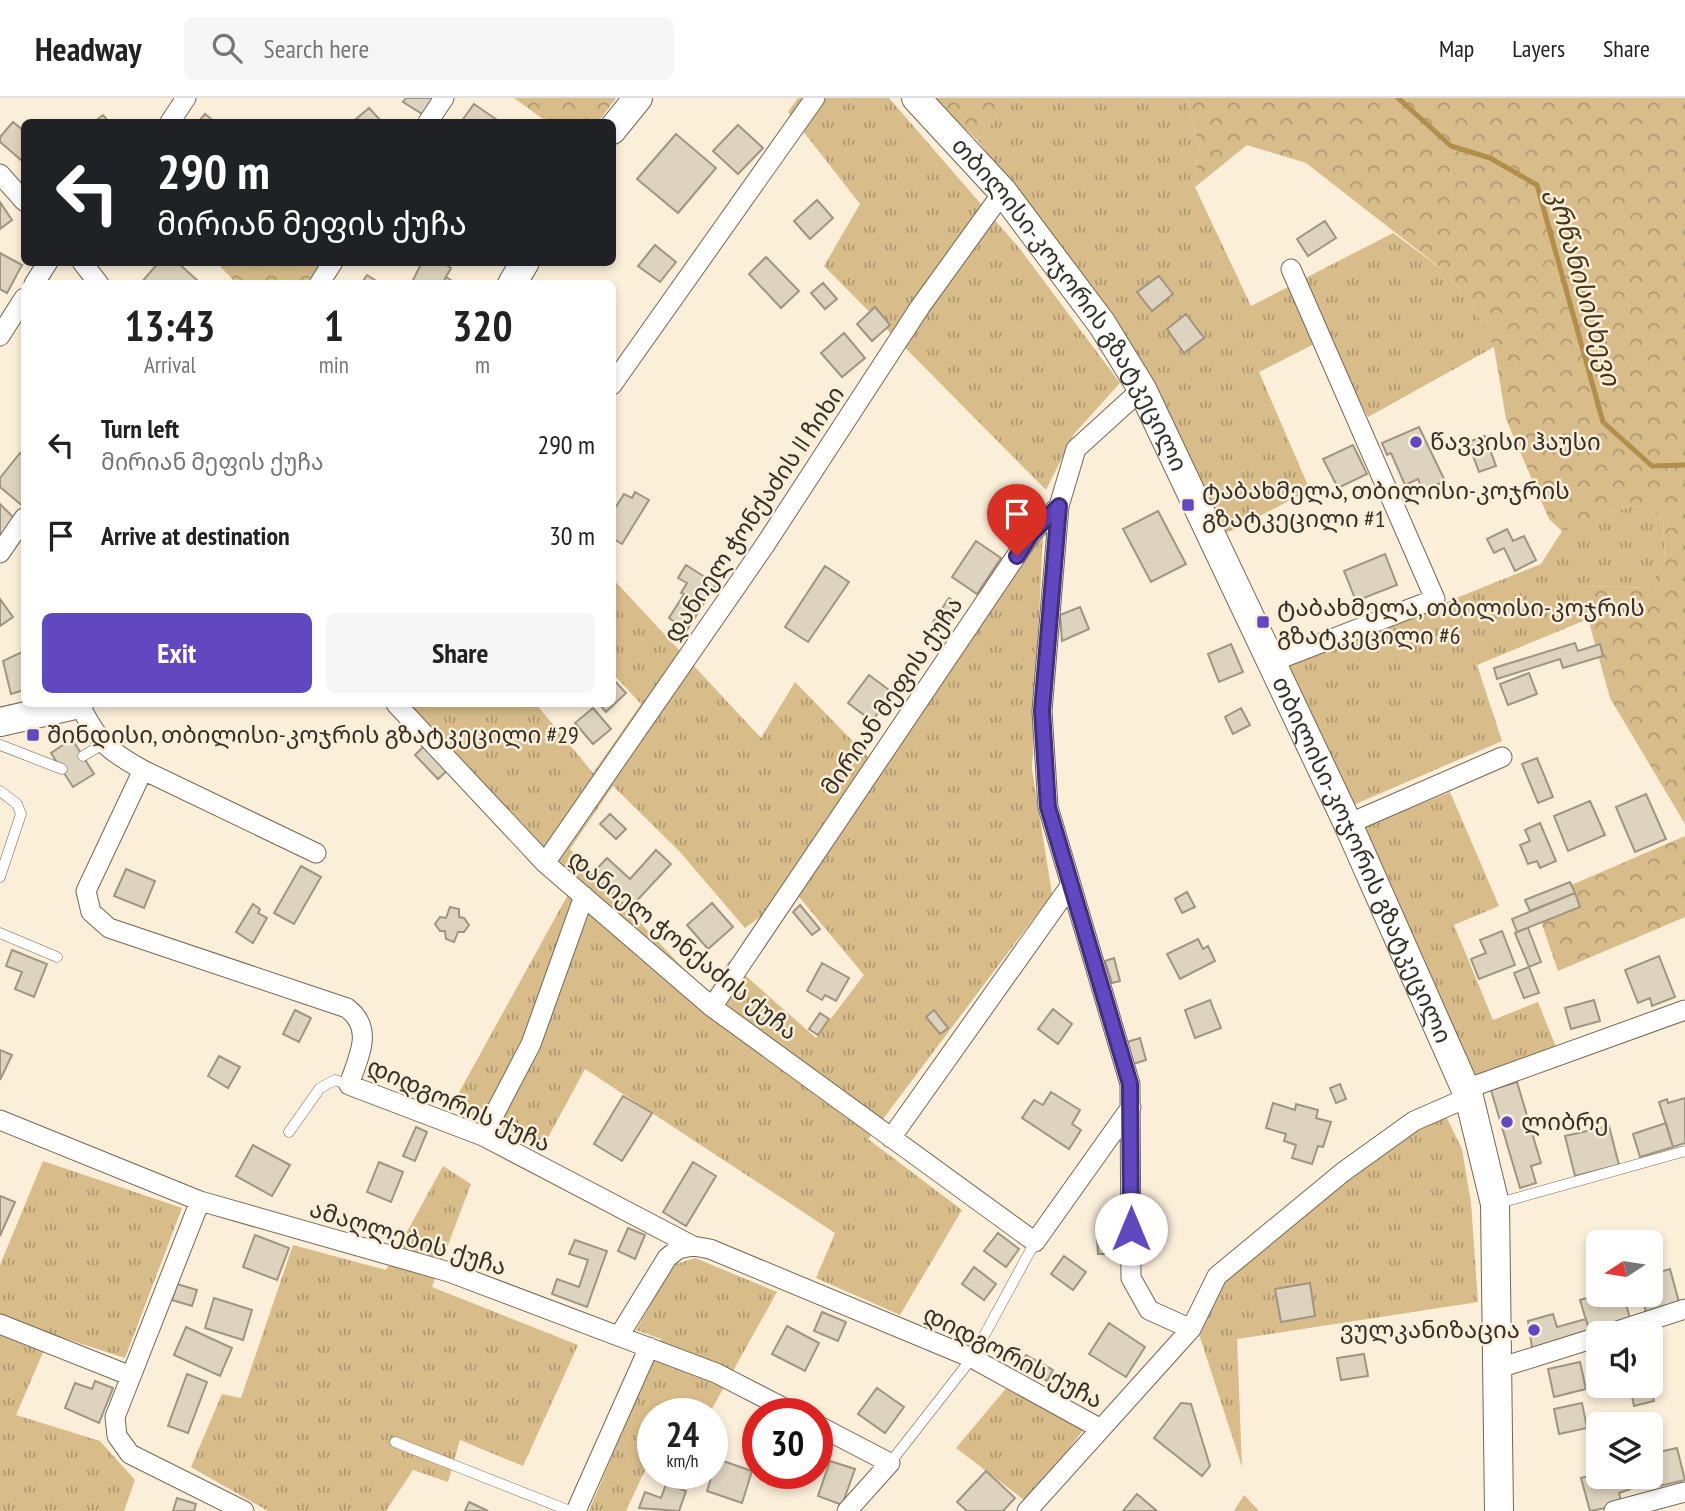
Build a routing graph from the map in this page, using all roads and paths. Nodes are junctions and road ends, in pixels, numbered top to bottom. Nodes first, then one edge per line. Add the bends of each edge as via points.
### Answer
1 (186, 98) edge
2 (444, 98) edge
3 (638, 98) edge
4 (815, 98) edge
5 (916, 98) edge
6 (172, 119) edge
7 (430, 119) edge
8 (616, 125) edge
9 (0, 174) edge
10 (1003, 192) junction
11 (21, 198) edge
12 (85, 266) edge
13 (1291, 269) dead end
14 (96, 280) edge
15 (21, 303) edge
16 (0, 336) edge
17 (616, 379) edge
18 (1142, 389) junction
19 (1059, 506) junction
20 (21, 522) edge
21 (0, 552) edge
22 (1272, 662) junction
23 (66, 707) edge
24 (81, 707) edge
25 (399, 707) edge
26 (0, 722) edge
27 (103, 744) junction
28 (0, 745) edge
29 (83, 757) dead end
30 (1502, 757) dead end
31 (62, 769) dead end
32 (143, 770) junction
33 (0, 791) edge
34 (1348, 824) junction
35 (316, 853) dead end
36 (545, 863) junction
37 (0, 877) edge
38 (1070, 886) junction
39 (584, 896) junction
40 (0, 933) edge
41 (57, 957) dead end
42 (712, 1007) junction
43 (1685, 1010) edge
44 (349, 1085) junction
45 (1467, 1093) junction
46 (1130, 1107) junction
47 (0, 1120) edge
48 (289, 1132) dead end
49 (483, 1136) junction
50 (891, 1138) junction
51 (1685, 1151) edge
52 (200, 1201) junction
53 (1495, 1204) junction
54 (1035, 1242) junction
55 (693, 1246) junction
56 (1685, 1309) edge
57 (1648, 1321) edge
58 (0, 1324) edge
59 (1192, 1329) junction
60 (619, 1336) junction
61 (1586, 1341) edge
62 (649, 1347) junction
63 (972, 1358) junction
64 (1499, 1368) junction
65 (131, 1376) junction
66 (765, 1398) edge
67 (1101, 1429) junction
68 (833, 1433) edge
69 (395, 1442) dead end
70 (890, 1463) junction
71 (1685, 1492) edge
72 (1033, 1509) edge
73 (244, 1511) edge
74 (570, 1511) edge
75 (576, 1511) edge
76 (847, 1511) edge
77 (1499, 1511) edge
78 (1614, 1511) edge

1 - 6 street
2 - 7 street
3 - 8 main road
4 - 17 street
5 - 10 main road, თბილისი-კოჯორის გზატკეცილი
9 - 11 street
10 - 18 main road, თბილისი-კოჯორის გზატკეცილი via 1102,324
10 - 36 street, დანიელ ჭონქაძის II ჩიხი via 920,307 765,545
12 - 14 street
13 - 22 street via 1435,600
15 - 16 street
18 - 19 street, მირიან მეფის ქუჩა via 1076,449
18 - 22 main road, თბილისი-კოჯორის გზატკეცილი
19 - 38 street via 1042,711 1048,807
19 - 42 street, მირიან მეფის ქუჩა via 1031,534
20 - 21 street
22 - 34 main road, თბილისი-კოჯორის გზატკეცილი
23 - 26 main road
24 - 27 street
25 - 36 street, დანიელ ჭონქაძის ქუჩა
27 - 29 lane
27 - 32 street
28 - 31 lane
30 - 34 street
32 - 35 street
32 - 44 street, დიდგორის ქუჩა via 86,891 91,912 109,928 347,1008 364,1027 364,1041
33 - 37 lane via 17,804 21,814
34 - 45 main road, თბილისი-კოჯორის გზატკეცილი
36 - 39 street, დანიელ ჭონქაძის ქუჩა
38 - 46 street via 1130,1084
38 - 50 street
39 - 42 street, დანიელ ჭონქაძის ქუჩა
39 - 49 street via 531,1044
40 - 41 lane
42 - 50 street, დანიელ ჭონქაძის ქუჩა
43 - 45 street
44 - 48 lane via 335,1080 325,1084
44 - 49 street, დიდგორის ქუჩა
45 - 53 main road, თბილისი-კოჯორის გზატკეცილი
45 - 59 street via 1404,1128 1343,1172 1217,1276
46 - 54 street
46 - 59 street via 1131,1278 1149,1310
47 - 52 street, ამაღლების ქუჩა
49 - 55 street, დიდგორის ქუჩა
50 - 54 street, დანიელ ჭონქაძის ქუჩა
51 - 53 lane
52 - 60 street, ამაღლების ქუჩა via 449,1272
52 - 65 street
53 - 64 main road, თბილისი-კოჯორის გზატკეცილი
54 - 63 lane
55 - 60 street via 667,1258
55 - 63 street, დიდგორის ქუჩა
56 - 57 street
58 - 65 street
59 - 67 street
60 - 62 street, ამაღლების ქუჩა
61 - 64 street
62 - 66 street, ამაღლების ქუჩა
62 - 75 street
63 - 67 street, დიდგორის ქუჩა
63 - 70 lane
64 - 77 main road, თბილისი-კოჯორის გზატკეცილი
65 - 73 street via 115,1417 117,1436 130,1454
67 - 72 street
68 - 70 street
69 - 74 lane
70 - 76 street
71 - 78 street

